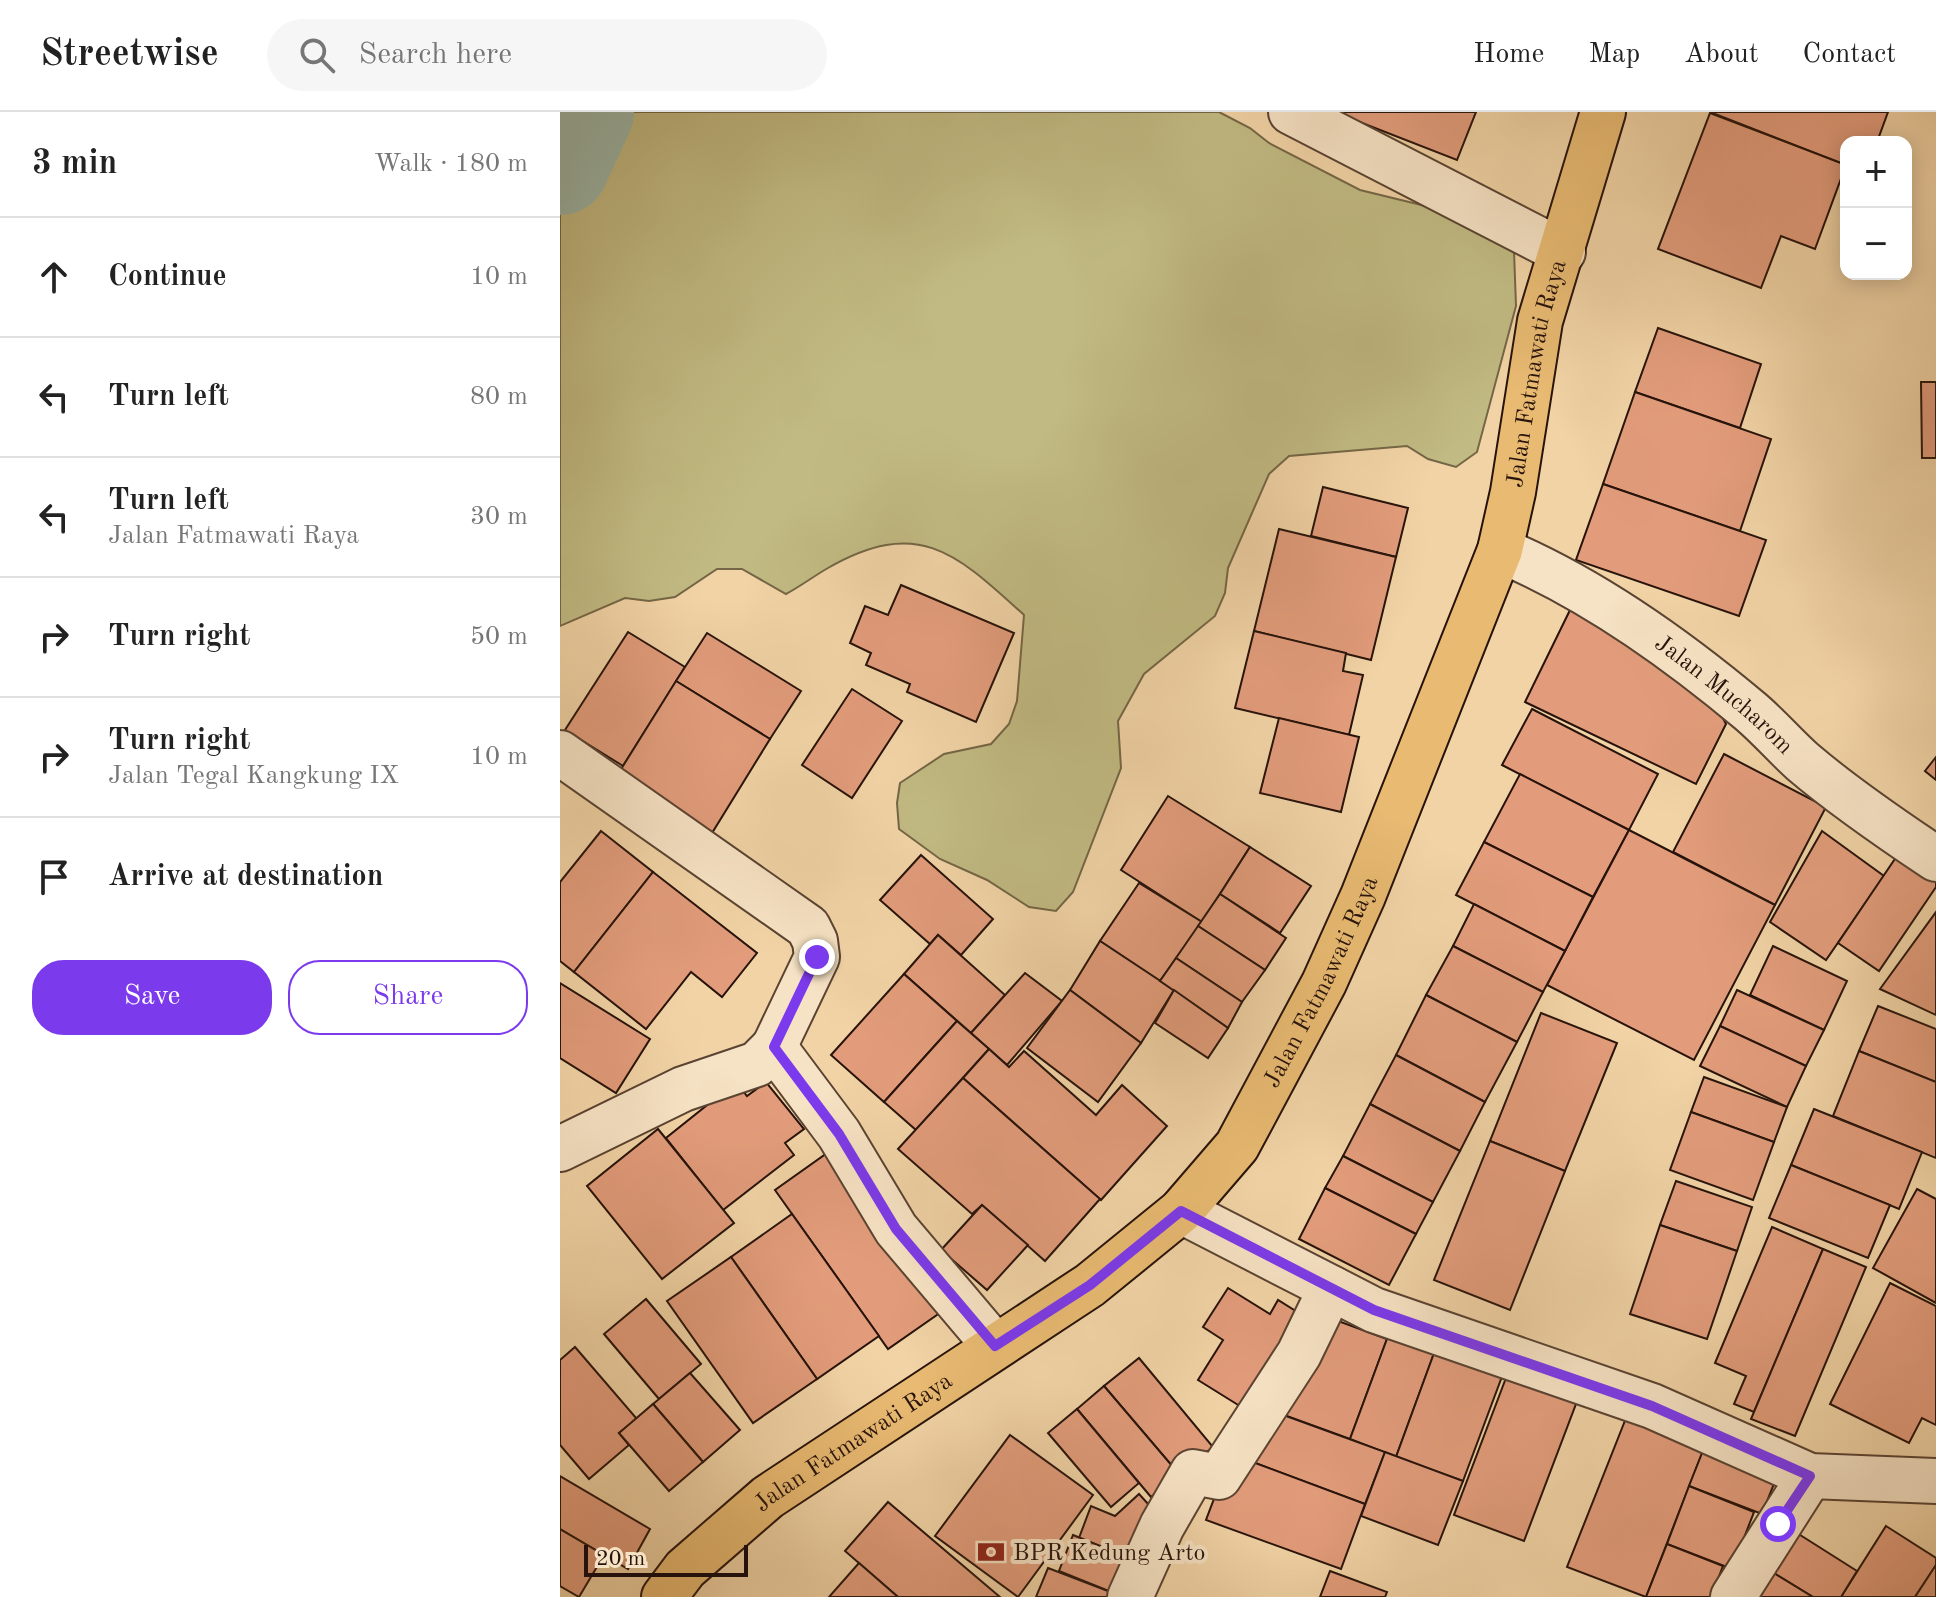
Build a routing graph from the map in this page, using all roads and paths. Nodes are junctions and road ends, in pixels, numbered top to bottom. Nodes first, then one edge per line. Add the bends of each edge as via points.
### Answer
1 (1291, 112) edge
2 (1603, 112) edge
3 (1563, 252) junction
4 (1500, 550) junction
5 (560, 753) edge
6 (1936, 859) edge
7 (774, 1047) junction
8 (560, 1149) edge
9 (1181, 1211) junction
10 (1331, 1288) junction
11 (995, 1346) junction
12 (1810, 1476) junction
13 (1936, 1481) edge
14 (664, 1597) edge
15 (1130, 1597) edge
16 (1733, 1597) edge

1 - 3 street
2 - 3 main road, Jalan Fatmawati Raya
3 - 4 main road, Jalan Fatmawati Raya via 1540,321
4 - 6 street, Jalan Mucharom via 1601,601 1635,625 1751,711 1805,763
4 - 9 main road, Jalan Fatmawati Raya via 1422,753 1324,983 1237,1146
5 - 7 street via 808,927 817,957
7 - 8 street via 757,1064 683,1089
7 - 11 street via 839,1134 896,1229
9 - 10 street
9 - 11 main road, Jalan Fatmawati Raya via 1090,1285
10 - 12 street via 1374,1310 1652,1406
10 - 15 street via 1299,1354 1219,1477 1193,1472
11 - 14 main road, Jalan Fatmawati Raya via 768,1497 685,1569
12 - 13 street
12 - 16 street

